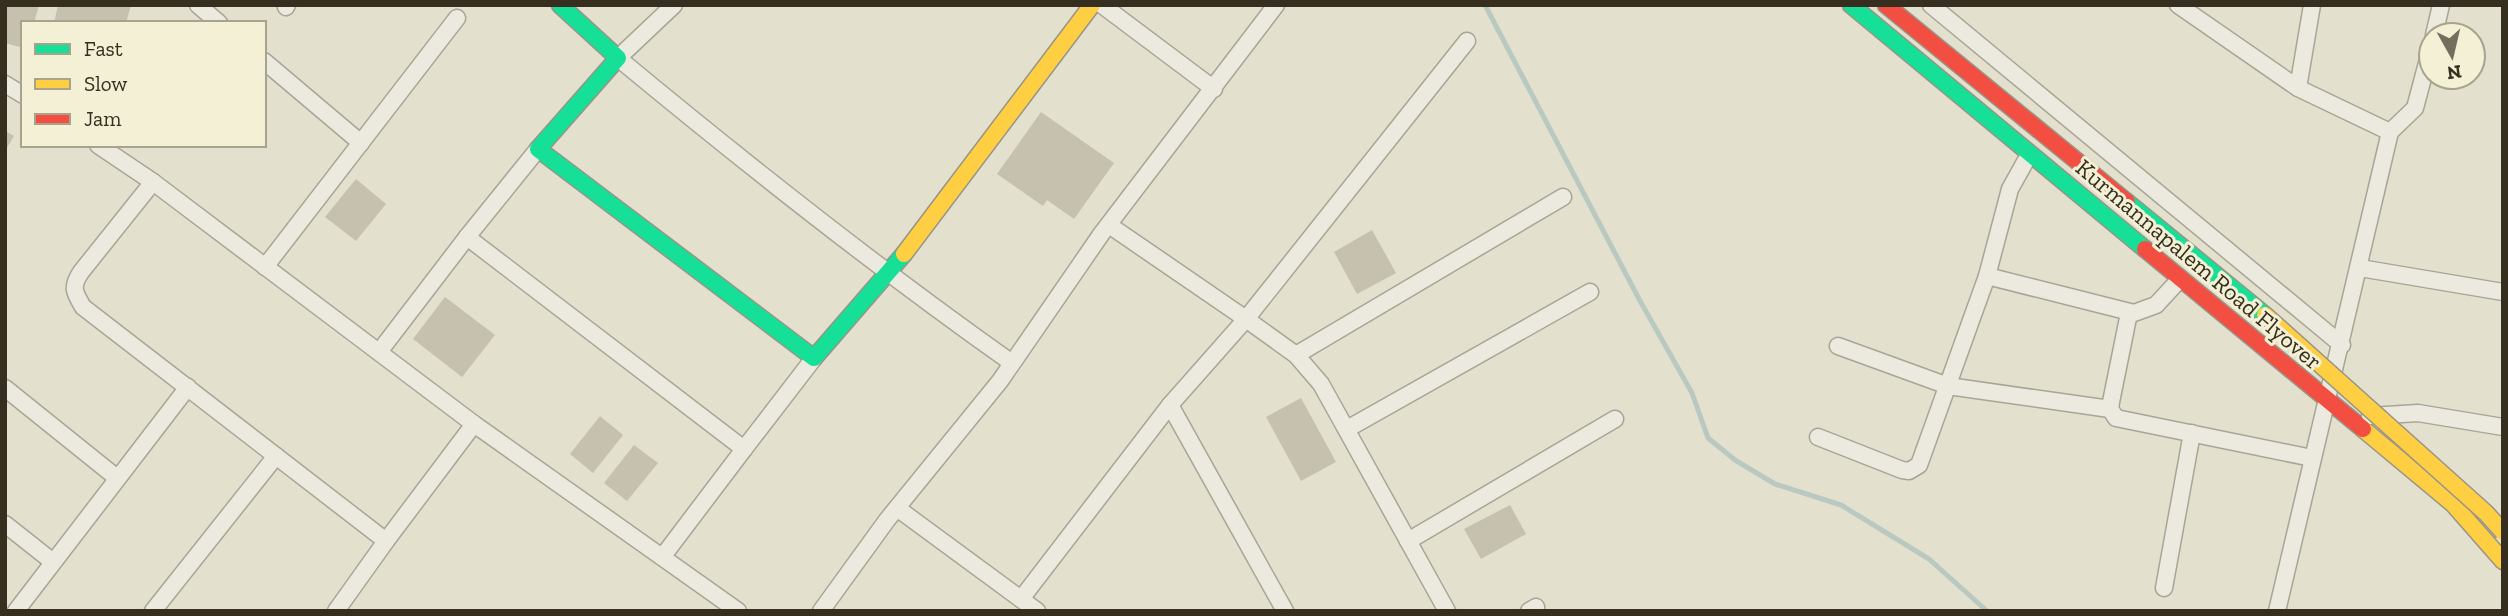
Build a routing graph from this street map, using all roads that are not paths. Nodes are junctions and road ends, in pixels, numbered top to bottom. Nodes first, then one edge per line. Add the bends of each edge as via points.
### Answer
1 (198, 5) edge
2 (559, 5) edge
3 (674, 5) edge
4 (1092, 5) edge
5 (1102, 5) edge
6 (1276, 5) edge
7 (1851, 5) edge
8 (1886, 5) edge
9 (1931, 5) edge
10 (2178, 5) edge
11 (2312, 5) edge
12 (457, 18) dead end
13 (217, 21) edge
14 (1467, 41) dead end
15 (618, 58) junction
16 (266, 63) edge
17 (5, 84) edge
18 (2298, 88) junction
19 (1214, 89) junction
20 (2419, 91) edge
21 (21, 94) edge
22 (2390, 132) junction
23 (361, 143) junction
24 (101, 147) edge
25 (538, 149) junction
26 (2029, 155) junction
27 (153, 182) junction
28 (1563, 197) dead end
29 (1109, 225) junction
30 (467, 237) junction
31 (265, 267) junction
32 (2360, 268) junction
33 (889, 274) junction
34 (1987, 276) junction
35 (2180, 279) junction
36 (1590, 292) dead end
37 (2503, 292) edge
38 (2129, 313) junction
39 (1246, 319) junction
40 (2342, 345) junction
41 (1838, 346) dead end
42 (379, 352) junction
43 (1296, 355) junction
44 (814, 358) junction
45 (1013, 363) junction
46 (1948, 386) junction
47 (188, 387) junction
48 (5, 388) edge
49 (2326, 400) junction
50 (1170, 405) junction
51 (2110, 409) junction
52 (1615, 419) dead end
53 (2350, 420) junction
54 (474, 424) junction
55 (2503, 427) edge
56 (1347, 429) junction
57 (2192, 433) junction
58 (1818, 437) dead end
59 (744, 449) junction
60 (276, 456) junction
61 (2312, 458) junction
62 (117, 478) junction
63 (897, 508) junction
64 (5, 524) edge
65 (2503, 532) edge
66 (386, 541) junction
67 (1408, 541) junction
68 (663, 556) junction
69 (53, 562) junction
70 (2503, 562) edge
71 (2164, 588) dead end
72 (1021, 599) junction
73 (16, 611) edge
74 (153, 611) edge
75 (336, 611) edge
76 (738, 611) edge
77 (821, 611) edge
78 (1037, 611) edge
79 (1286, 611) edge
80 (1447, 611) edge
81 (2277, 611) edge

1 - 13 street
2 - 15 street
3 - 15 street
4 - 33 street
5 - 19 street
6 - 19 street
7 - 26 street
8 - 65 street, Kurmannapalem Road Flyover, bridge via 2265,315
9 - 40 street
10 - 18 street
11 - 18 street
12 - 23 street
14 - 39 street
15 - 25 street
15 - 33 street
16 - 23 street
17 - 21 street
18 - 22 street
19 - 29 street
20 - 22 street via 2406,120
22 - 32 street
23 - 31 street
24 - 27 street
25 - 30 street
25 - 44 street
26 - 34 street via 2006,201
26 - 35 street
27 - 31 street
27 - 47 street via 73,283 74,292 83,307
28 - 43 street
29 - 39 street
29 - 45 street
30 - 42 street
30 - 59 street
31 - 42 street
32 - 37 street
32 - 40 street
33 - 44 street
33 - 45 street
34 - 38 street
34 - 46 street
35 - 38 street via 2156,305
35 - 49 street
36 - 56 street
38 - 51 street
39 - 43 street
39 - 50 street
40 - 49 street
41 - 46 street
42 - 54 street
43 - 56 street via 1321,384
44 - 59 street
45 - 63 street
46 - 51 street
46 - 58 street via 1915,469 1902,470
47 - 60 street
47 - 62 street
48 - 62 street
49 - 53 street
49 - 61 street
50 - 72 street
50 - 79 street
51 - 57 street via 2116,418
52 - 67 street
53 - 55 street via 2418,413
53 - 70 street via 2453,504
54 - 66 street
54 - 68 street
56 - 67 street
57 - 61 street
57 - 71 street
59 - 68 street
60 - 66 street
60 - 74 street
61 - 81 street
62 - 69 street
63 - 72 street
63 - 77 street
64 - 69 street
66 - 75 street
67 - 80 street
68 - 76 street
69 - 73 street
72 - 78 street

